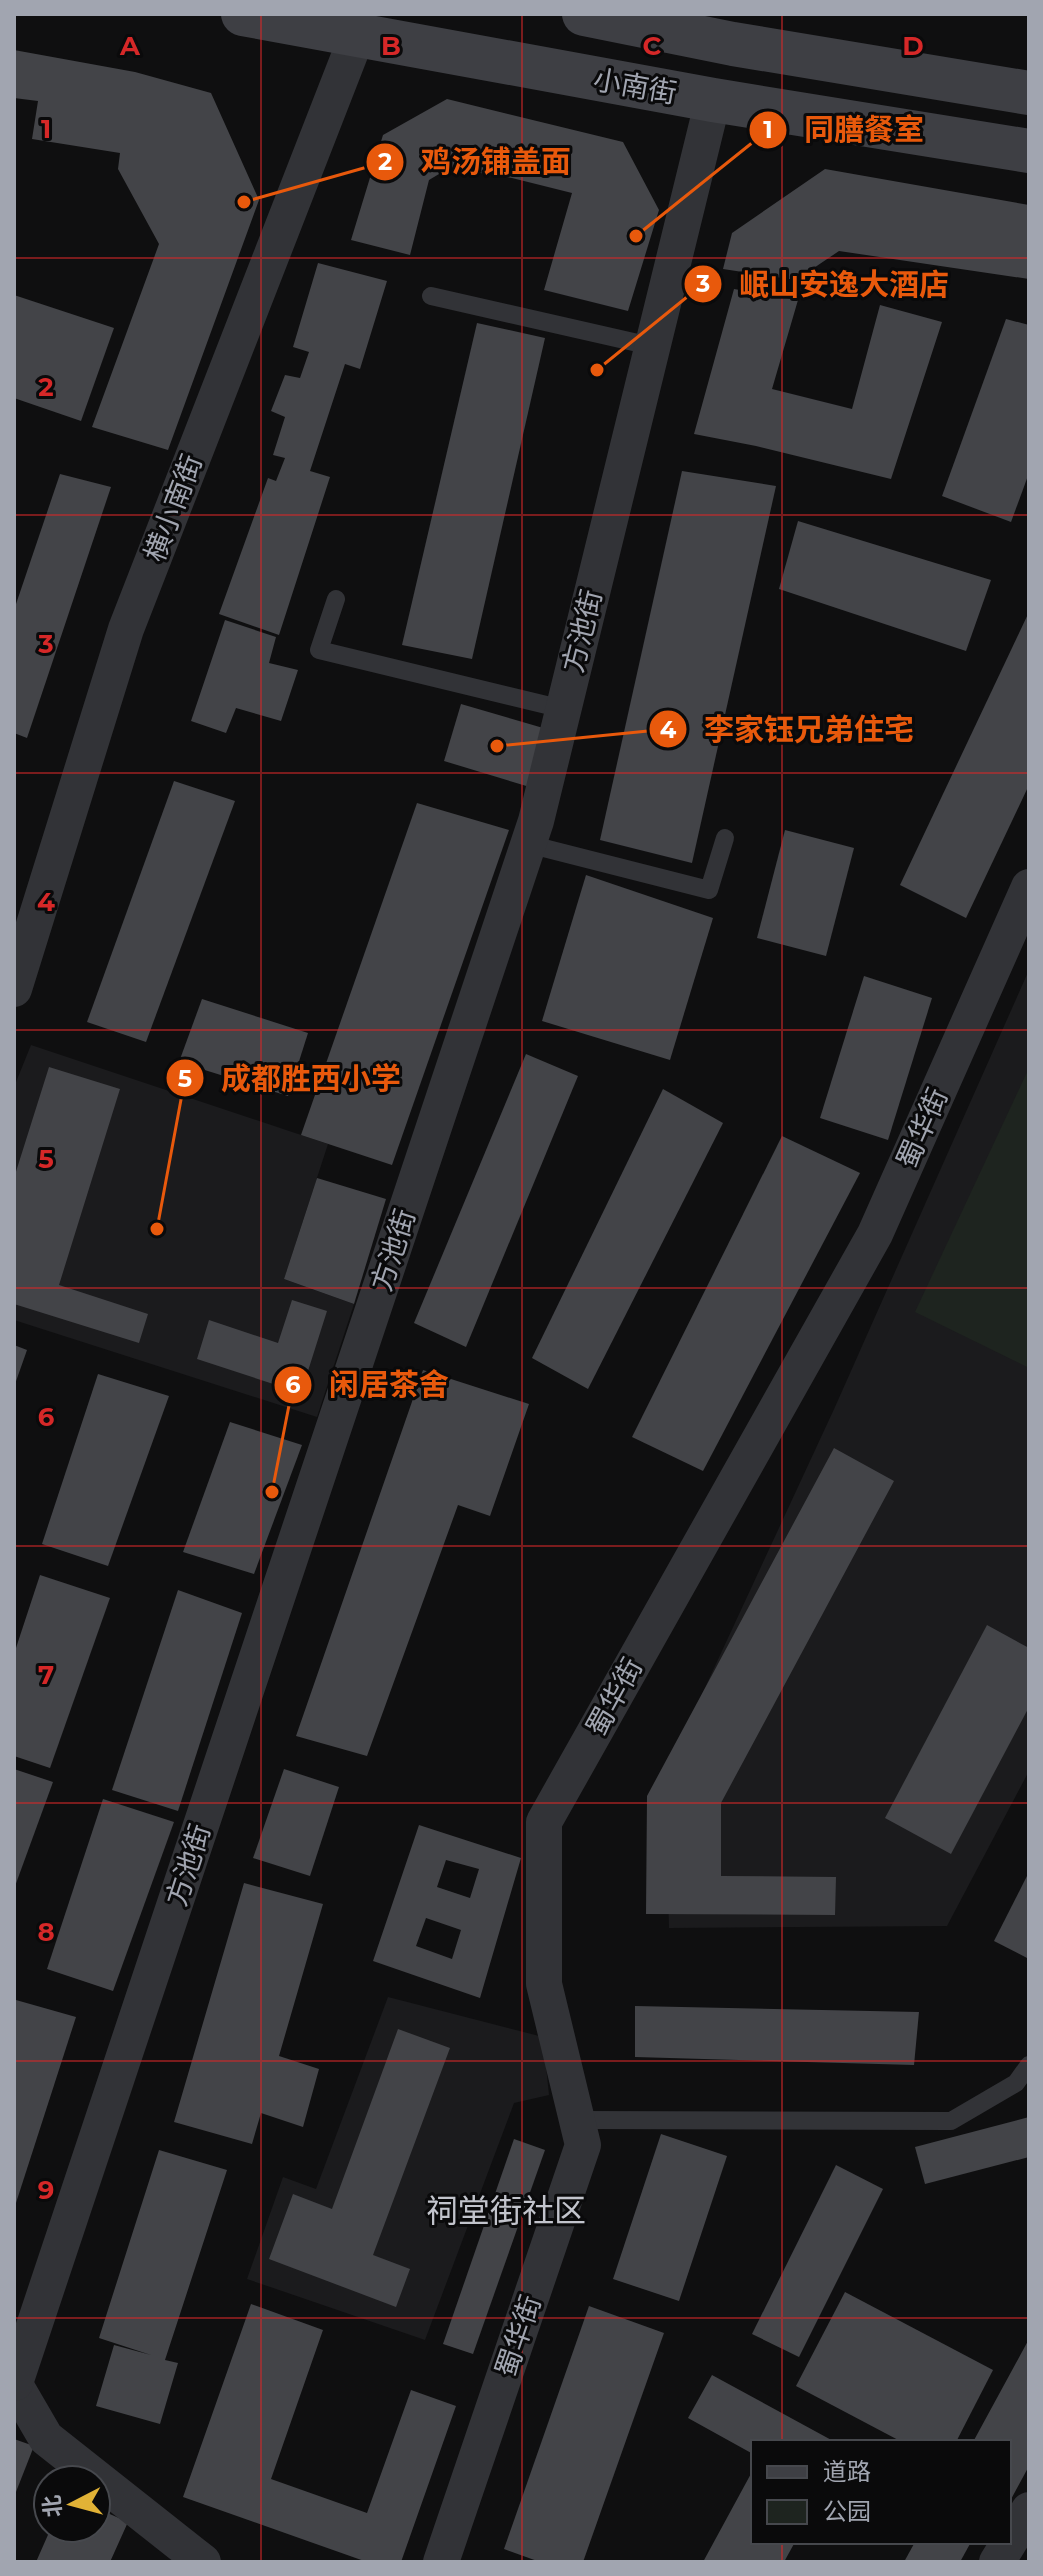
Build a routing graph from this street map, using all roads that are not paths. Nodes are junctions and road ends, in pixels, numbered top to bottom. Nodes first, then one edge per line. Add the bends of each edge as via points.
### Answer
1 (243, 14) edge
2 (584, 14) edge
3 (357, 36) junction
4 (1029, 93) edge
5 (713, 100) junction
6 (1029, 151) edge
7 (431, 296) dead end
8 (651, 346) junction
9 (336, 599) dead end
10 (563, 709) junction
11 (725, 838) dead end
12 (528, 844) junction
13 (1029, 887) edge
14 (14, 989) edge
15 (1029, 2065) edge
16 (577, 2120) junction
17 (14, 2383) edge
18 (1029, 2510) edge
19 (1011, 2539) edge
20 (1008, 2544) edge
21 (203, 2562) edge
22 (441, 2562) edge
23 (997, 2562) edge

1 - 3 main road, 小南街
2 - 4 main road
3 - 5 main road, 小南街
3 - 14 street, 横小南街 via 126,629
5 - 6 main road, 小南街
5 - 8 street, 方池街
7 - 8 lane
8 - 10 street, 方池街
9 - 10 lane via 319,650
10 - 12 street, 方池街
11 - 12 lane via 709,890
12 - 17 street, 方池街
13 - 16 street, 蜀华街 via 875,1234 544,1822 544,1984
15 - 16 lane via 1016,2083 951,2121
16 - 22 street, 蜀华街 via 583,2145
17 - 21 street via 46,2438
18 - 19 street
20 - 23 street

